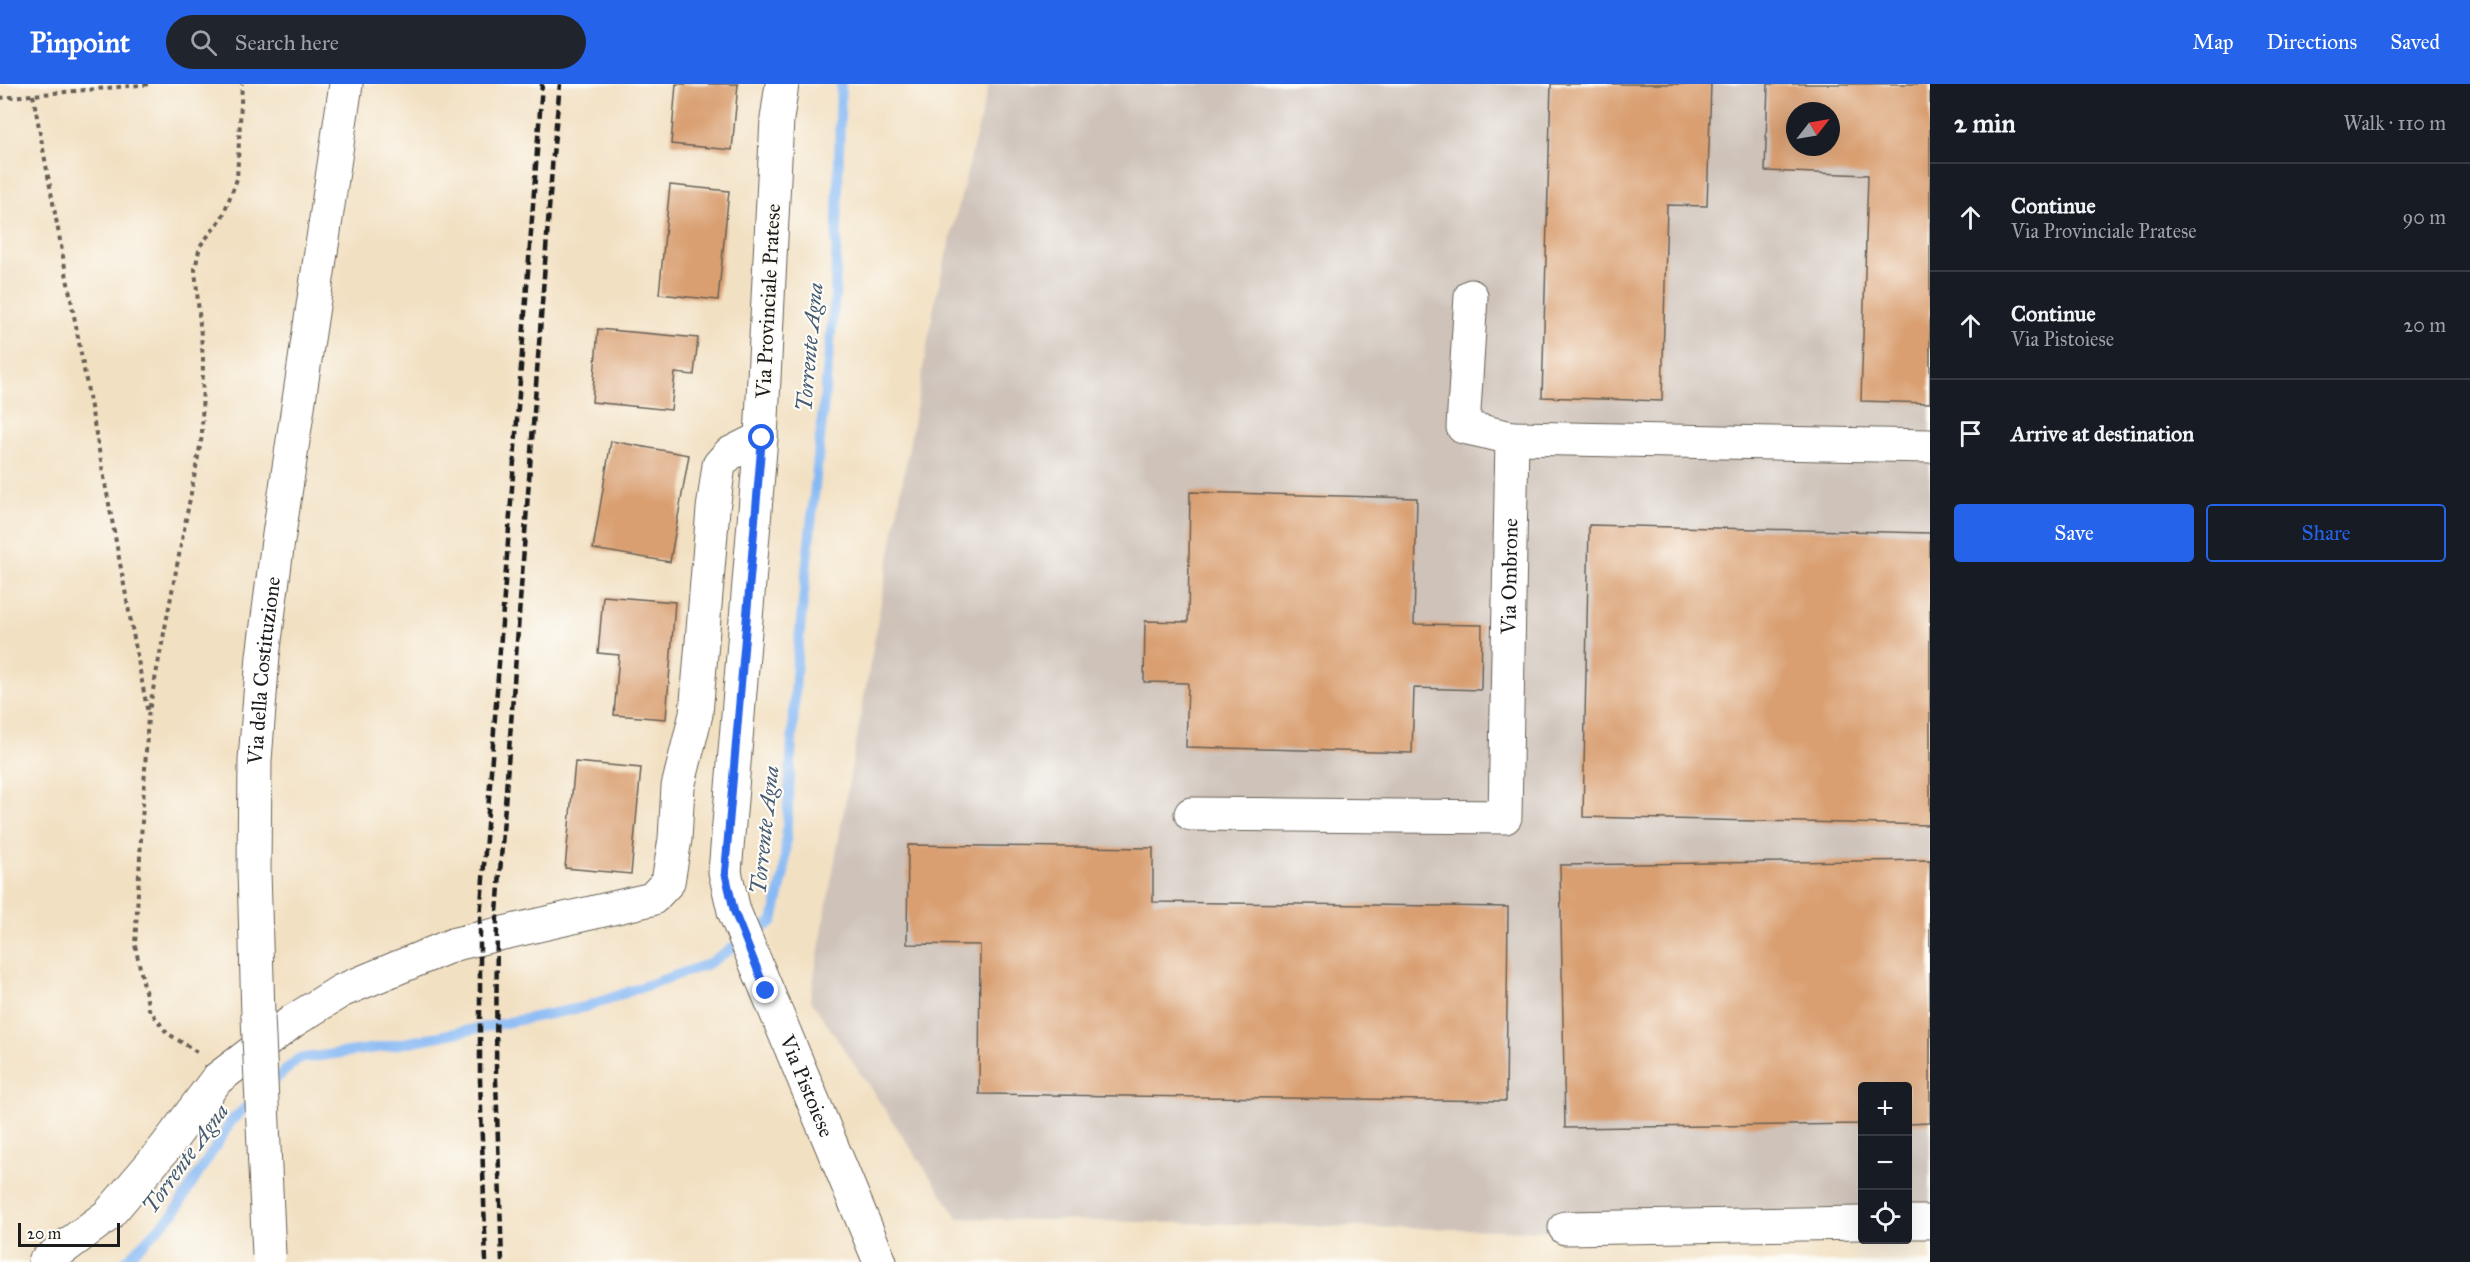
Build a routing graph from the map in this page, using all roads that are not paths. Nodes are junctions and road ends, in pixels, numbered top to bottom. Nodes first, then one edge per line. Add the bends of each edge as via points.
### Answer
1 (346, 84) edge
2 (782, 84) edge
3 (1471, 296) dead end
4 (762, 438) junction
5 (1512, 438) junction
6 (1930, 446) edge
7 (1191, 814) dead end
8 (734, 911) joint
9 (1912, 1222) edge
10 (1930, 1222) edge
11 (1858, 1223) edge
12 (1565, 1228) dead end
13 (269, 1258) edge
14 (45, 1262) edge
15 (880, 1262) edge

1 - 13 street, Via della Costituzione, bridge via 279,536 263,656 255,760 258,1016
2 - 4 street, Via Provinciale Pratese via 777,119
3 - 5 street via 1463,427
4 - 8 street, Via Provinciale Pratese via 726,842 725,872
4 - 14 street via 729,454 719,465 696,714 678,787 668,882 652,898 455,944 340,991 292,1021 217,1080 108,1215
5 - 6 street
5 - 7 street, Via Ombrone via 1505,817
8 - 15 street, Via Pistoiese
9 - 10 street
11 - 12 street

